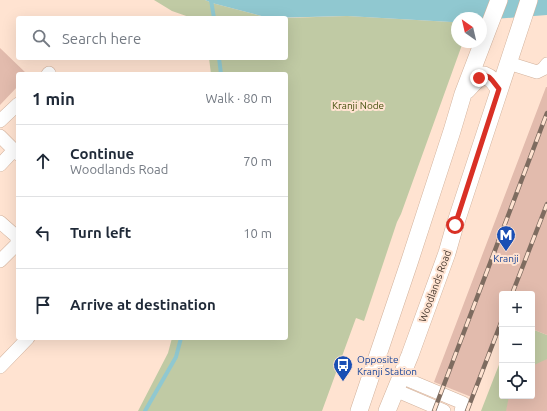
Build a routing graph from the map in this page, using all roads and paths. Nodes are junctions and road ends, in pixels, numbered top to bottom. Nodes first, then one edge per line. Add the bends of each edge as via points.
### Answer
1 (499, 0) edge
2 (529, 0) edge
3 (508, 63) junction
4 (547, 64) edge
5 (499, 89) junction
6 (463, 94) junction
7 (16, 106) edge
8 (0, 121) edge
9 (0, 136) edge
10 (16, 152) edge
11 (0, 165) edge
12 (0, 222) edge
13 (16, 235) edge
14 (16, 245) edge
15 (0, 262) edge
16 (26, 340) edge
17 (0, 367) edge
18 (398, 384) junction
19 (359, 411) edge
20 (387, 411) edge
21 (444, 411) edge
22 (461, 411) edge

1 - 6 main road
2 - 3 main road, Woodlands Road
3 - 4 lane via 537,72
3 - 5 main road, Woodlands Road
5 - 6 main road via 484,75
5 - 18 main road, Woodlands Road via 457,217 448,253
6 - 19 main road
7 - 8 lane
9 - 10 lane
10 - 11 lane
12 - 13 lane
14 - 15 lane
16 - 17 lane
18 - 20 main road, Woodlands Road
18 - 21 lane
18 - 22 lane via 463,403

